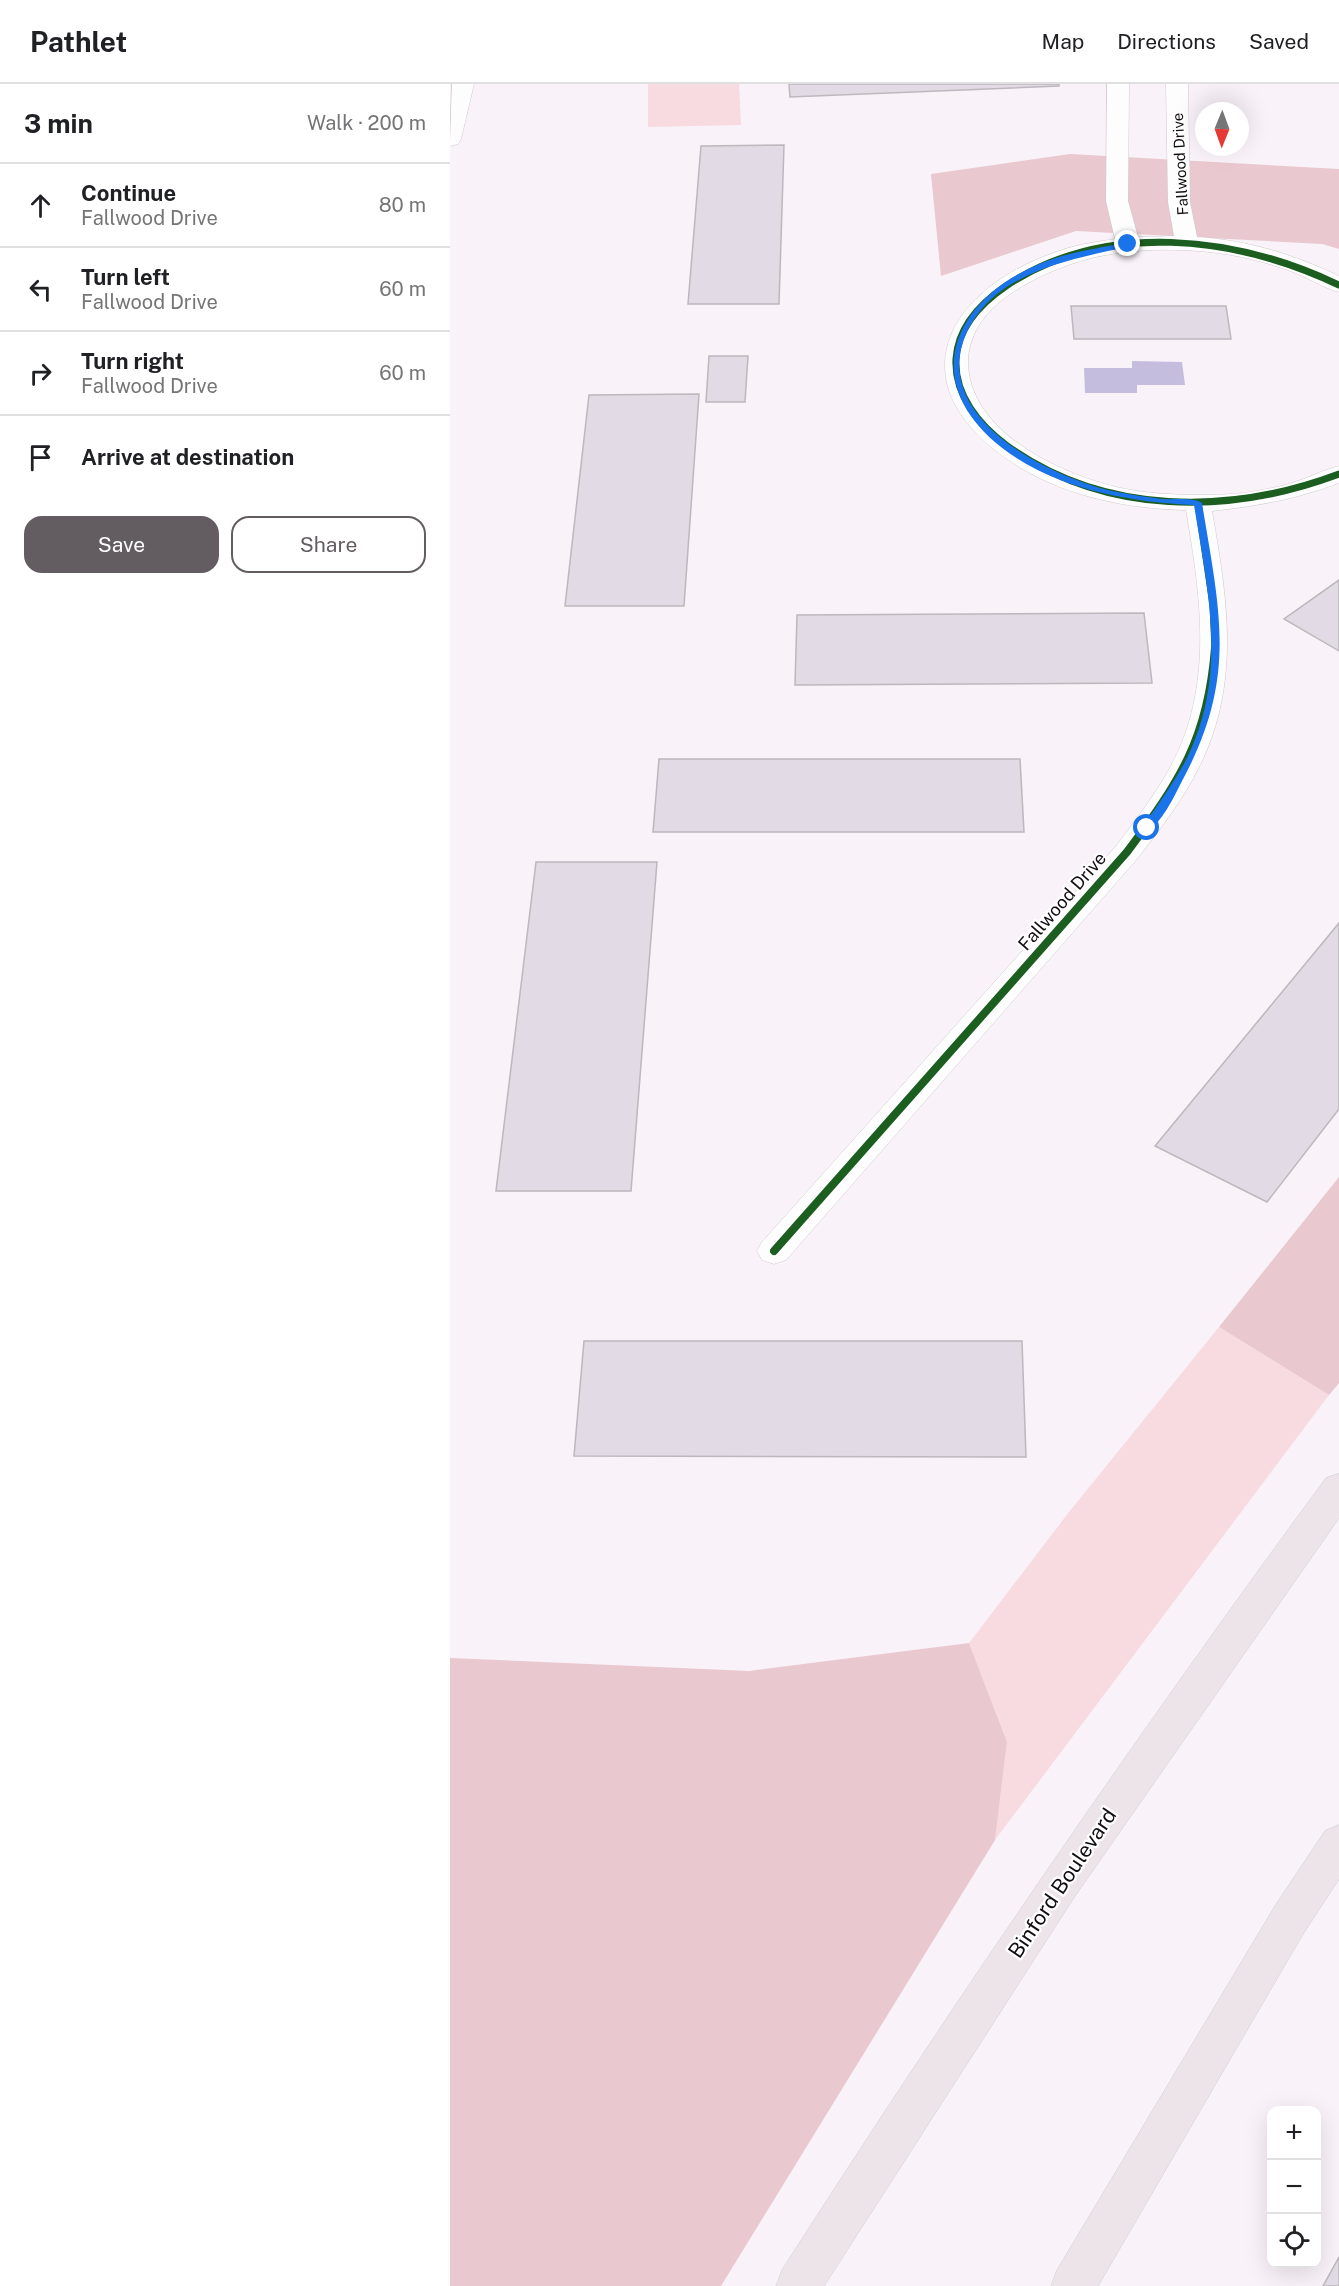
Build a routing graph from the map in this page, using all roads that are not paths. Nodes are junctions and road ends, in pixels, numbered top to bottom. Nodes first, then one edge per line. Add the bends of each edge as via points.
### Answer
1 (463, 84) edge
2 (1118, 84) edge
3 (1177, 84) edge
4 (450, 139) edge
5 (1187, 243) junction
6 (1128, 244) junction
7 (1339, 285) edge
8 (1339, 474) edge
9 (1198, 503) junction
10 (774, 1251) dead end
11 (1339, 1489) edge
12 (1339, 1844) edge
13 (798, 2286) edge
14 (1073, 2286) edge

1 - 4 street
2 - 6 street via 1117,201
3 - 5 street, Fallwood Drive via 1179,202
5 - 6 street
5 - 7 street via 1273,257
6 - 9 street via 1055,260 998,290 966,327 958,347 957,378 982,425 1035,465 1111,493
8 - 9 street via 1268,497
9 - 10 street, Fallwood Drive via 1211,577 1217,652 1204,725 1172,792 1111,870
11 - 13 main road, Binford Boulevard via 1078,1858 878,2158
12 - 14 main road via 1289,1920

